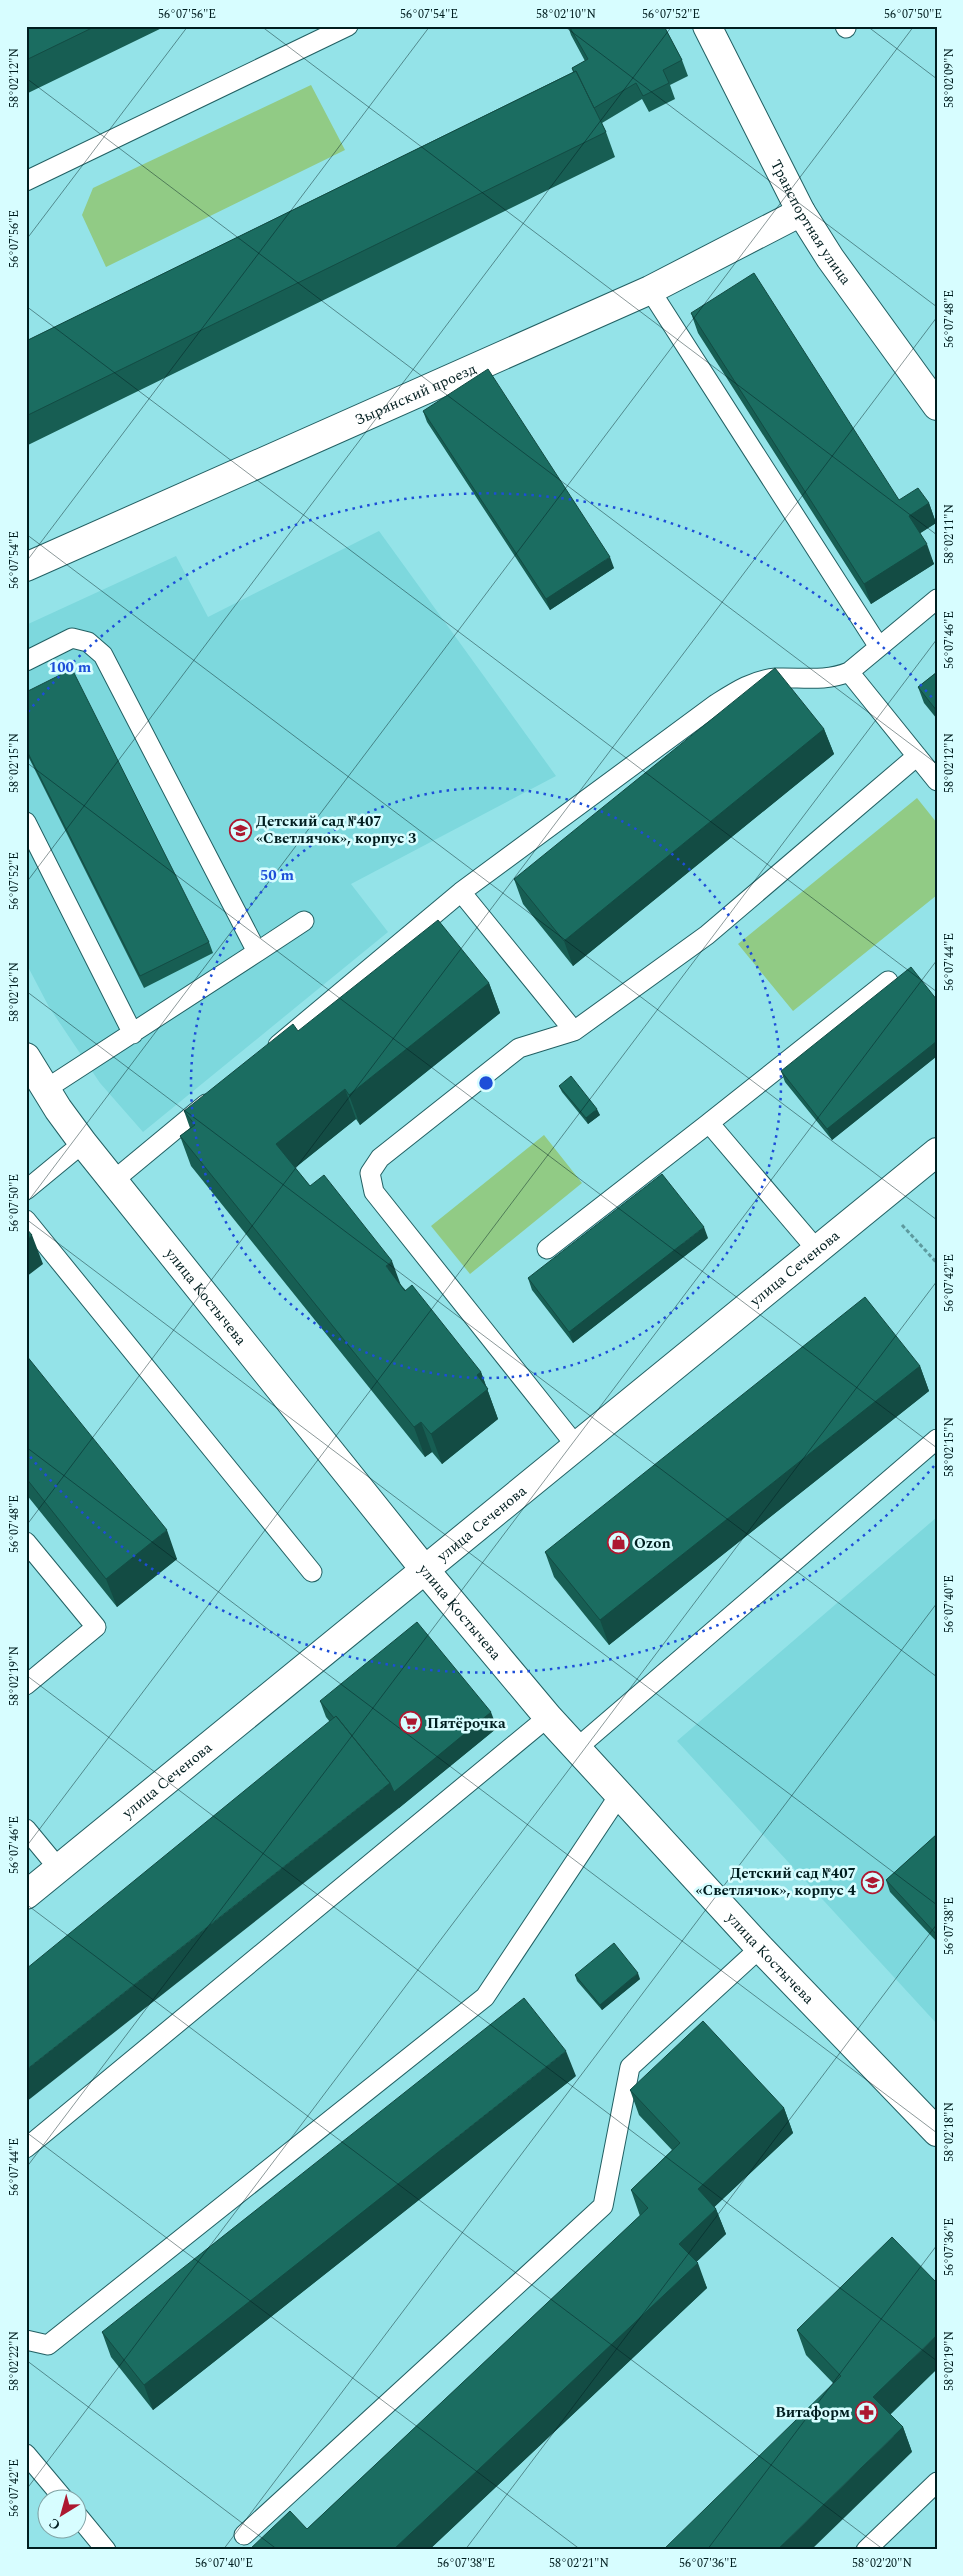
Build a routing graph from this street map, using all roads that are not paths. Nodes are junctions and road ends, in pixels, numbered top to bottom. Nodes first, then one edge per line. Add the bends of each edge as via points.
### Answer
1 (348, 26) edge
2 (707, 26) edge
3 (26, 181) edge
4 (801, 212) junction
5 (650, 290) junction
6 (937, 406) edge
7 (26, 567) edge
8 (937, 599) edge
9 (879, 647) junction
10 (26, 661) edge
11 (849, 672) junction
12 (917, 756) junction
13 (937, 781) edge
14 (26, 822) edge
15 (461, 892) junction
16 (304, 921) dead end
17 (257, 952) junction
18 (888, 981) dead end
19 (574, 1030) junction
20 (133, 1034) junction
21 (26, 1057) edge
22 (263, 1057) edge
23 (46, 1089) junction
24 (217, 1095) edge
25 (708, 1123) junction
26 (83, 1144) junction
27 (937, 1152) edge
28 (114, 1181) junction
29 (26, 1190) edge
30 (26, 1220) edge
31 (547, 1249) dead end
32 (817, 1250) junction
33 (937, 1440) edge
34 (576, 1446) junction
35 (26, 1542) edge
36 (425, 1570) junction
37 (312, 1572) dead end
38 (26, 1685) edge
39 (548, 1717) junction
40 (577, 1748) junction
41 (620, 1794) junction
42 (26, 1829) edge
43 (59, 1869) junction
44 (26, 1895) edge
45 (760, 1948) junction
46 (937, 2132) edge
47 (26, 2148) edge
48 (26, 2340) edge
49 (26, 2454) edge
50 (937, 2482) edge
51 (55, 2488) edge
52 (88, 2528) edge
53 (244, 2535) dead end
54 (106, 2550) edge
55 (866, 2550) edge

1 - 3 lane
2 - 4 street, Транспортная улица
4 - 5 street, Зырянский проезд
4 - 6 street, Транспортная улица via 830,258
5 - 7 street, Зырянский проезд
5 - 9 lane
8 - 9 lane
9 - 11 lane
10 - 17 lane via 72,638 88,642 103,655
11 - 12 lane
11 - 15 lane via 824,678 775,678 748,684 716,704
12 - 13 lane
12 - 19 lane via 707,935
14 - 20 lane
15 - 19 lane
15 - 22 lane
16 - 17 lane
17 - 20 lane
18 - 25 lane
19 - 34 lane via 519,1048 380,1158 370,1173 374,1192
20 - 23 lane
21 - 23 street, улица Костычева
23 - 26 street, улица Костычева
24 - 28 lane
25 - 31 lane
25 - 32 lane
26 - 28 street, улица Костычева
26 - 29 lane
27 - 32 street, улица Сеченова
28 - 36 street, улица Костычева
30 - 37 lane
32 - 34 street, улица Сеченова
33 - 40 lane
34 - 36 street, улица Сеченова
35 - 38 lane via 96,1627
36 - 39 street, улица Костычева
36 - 43 street, улица Сеченова
39 - 40 street, улица Костычева
39 - 47 lane
40 - 41 street, улица Костычева
41 - 45 street, улица Костычева
41 - 48 lane via 485,1997 48,2345
42 - 43 lane
43 - 44 street, улица Сеченова
45 - 46 street, улица Костычева
45 - 53 lane via 630,2067 603,2206
49 - 51 lane
50 - 55 lane
52 - 54 lane

